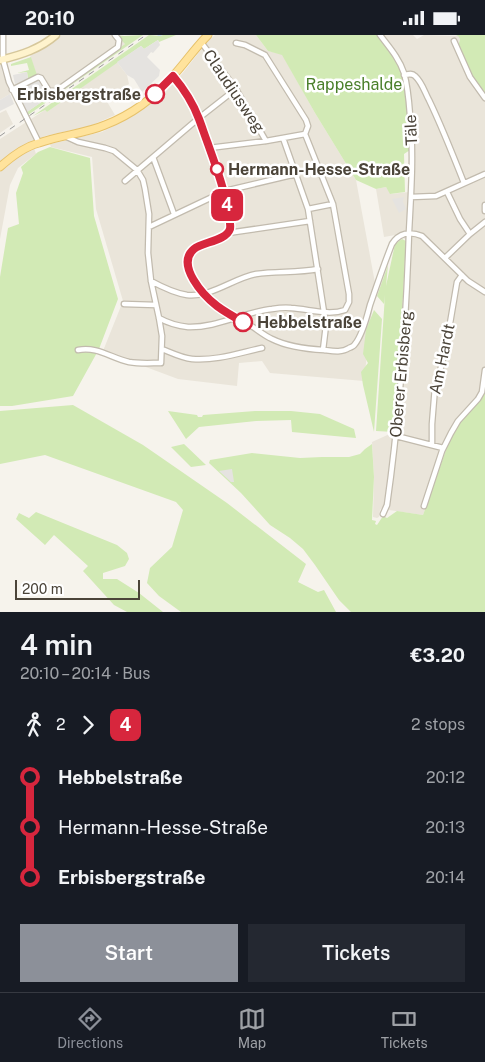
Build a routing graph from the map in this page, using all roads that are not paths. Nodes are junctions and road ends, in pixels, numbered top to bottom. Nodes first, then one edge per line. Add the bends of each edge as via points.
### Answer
1 (3, 35) edge
2 (56, 35) edge
3 (115, 35) edge
4 (208, 35) edge
5 (380, 35) edge
6 (454, 41) dead end
7 (201, 42) junction
8 (236, 43) dead end
9 (2, 60) edge
10 (404, 75) junction
11 (173, 76) junction
12 (236, 89) junction
13 (12, 90) junction
14 (485, 98) edge
15 (199, 118) junction
16 (306, 134) junction
17 (65, 136) junction
18 (283, 138) junction
19 (266, 141) junction
20 (39, 143) junction
21 (209, 148) junction
22 (153, 157) junction
23 (0, 167) edge
24 (138, 170) junction
25 (296, 174) junction
26 (485, 174) edge
27 (125, 181) dead end
28 (464, 183) junction
29 (224, 191) junction
30 (447, 192) junction
31 (411, 197) junction
32 (333, 204) junction
33 (485, 205) edge
34 (308, 209) junction
35 (485, 211) edge
36 (174, 214) junction
37 (310, 221) junction
38 (485, 222) edge
39 (148, 227) junction
40 (228, 233) junction
41 (410, 233) junction
42 (470, 234) junction
43 (445, 259) junction
44 (318, 269) junction
45 (462, 275) junction
46 (151, 281) junction
47 (485, 292) edge
48 (204, 293) junction
49 (124, 304) dead end
50 (156, 305) junction
51 (324, 312) junction
52 (159, 318) junction
53 (236, 318) junction
54 (262, 348) dead end
55 (162, 349) junction
56 (78, 350) dead end
57 (324, 350) junction
58 (485, 369) edge
59 (396, 436) junction
60 (432, 445) junction
61 (444, 448) junction
62 (424, 506) dead end
63 (383, 514) dead end

1 - 9 street
2 - 9 main road via 32,50
3 - 13 street via 119,40 118,47 56,91 50,91 38,77
4 - 7 main road
5 - 10 street, Täle via 395,55
6 - 14 street via 470,77
7 - 11 main road
7 - 12 street, Claudiusweg
8 - 16 street via 265,55 306,120
9 - 13 street
10 - 28 street via 413,74 419,81
10 - 31 street, Täle via 412,147
11 - 15 street via 184,89
11 - 17 main road via 133,111 86,132
12 - 15 street
12 - 19 street, Claudiusweg
13 - 20 street
15 - 21 street
15 - 22 street
16 - 18 street
16 - 32 street
17 - 20 main road
17 - 24 street via 114,151
18 - 19 street
18 - 25 street
19 - 21 street
20 - 23 main road
21 - 29 street
22 - 24 street
22 - 36 street
24 - 27 street
24 - 39 street via 146,189
25 - 29 street
25 - 34 street
26 - 28 street
28 - 30 street
29 - 36 street
29 - 40 street via 230,218
30 - 31 street
30 - 42 street
31 - 41 street, Täle
32 - 34 street
32 - 51 street via 349,301 345,310
33 - 35 street
34 - 37 street
36 - 39 street
37 - 40 street
37 - 44 street
38 - 42 street
39 - 46 street
40 - 48 street via 199,246 190,254 187,267
41 - 43 street via 422,236
41 - 57 street via 392,244 355,344 348,349
41 - 59 street, Oberer Erbisberg
42 - 43 street
43 - 45 street
44 - 48 street via 254,274
44 - 51 street
45 - 47 street
45 - 60 street, Am Hardt via 457,282 446,347 435,387
46 - 48 street via 187,295
46 - 50 street
48 - 53 street
49 - 50 street
50 - 52 street
51 - 53 street via 290,308 259,311
51 - 57 street
52 - 53 street via 198,327
52 - 55 street
53 - 57 street via 272,339
54 - 55 street via 211,359 191,359
55 - 56 street via 162,363 128,361 100,351
58 - 61 street via 482,392 455,424
59 - 60 street
59 - 63 street, Oberer Erbisberg
60 - 61 street
61 - 62 street

